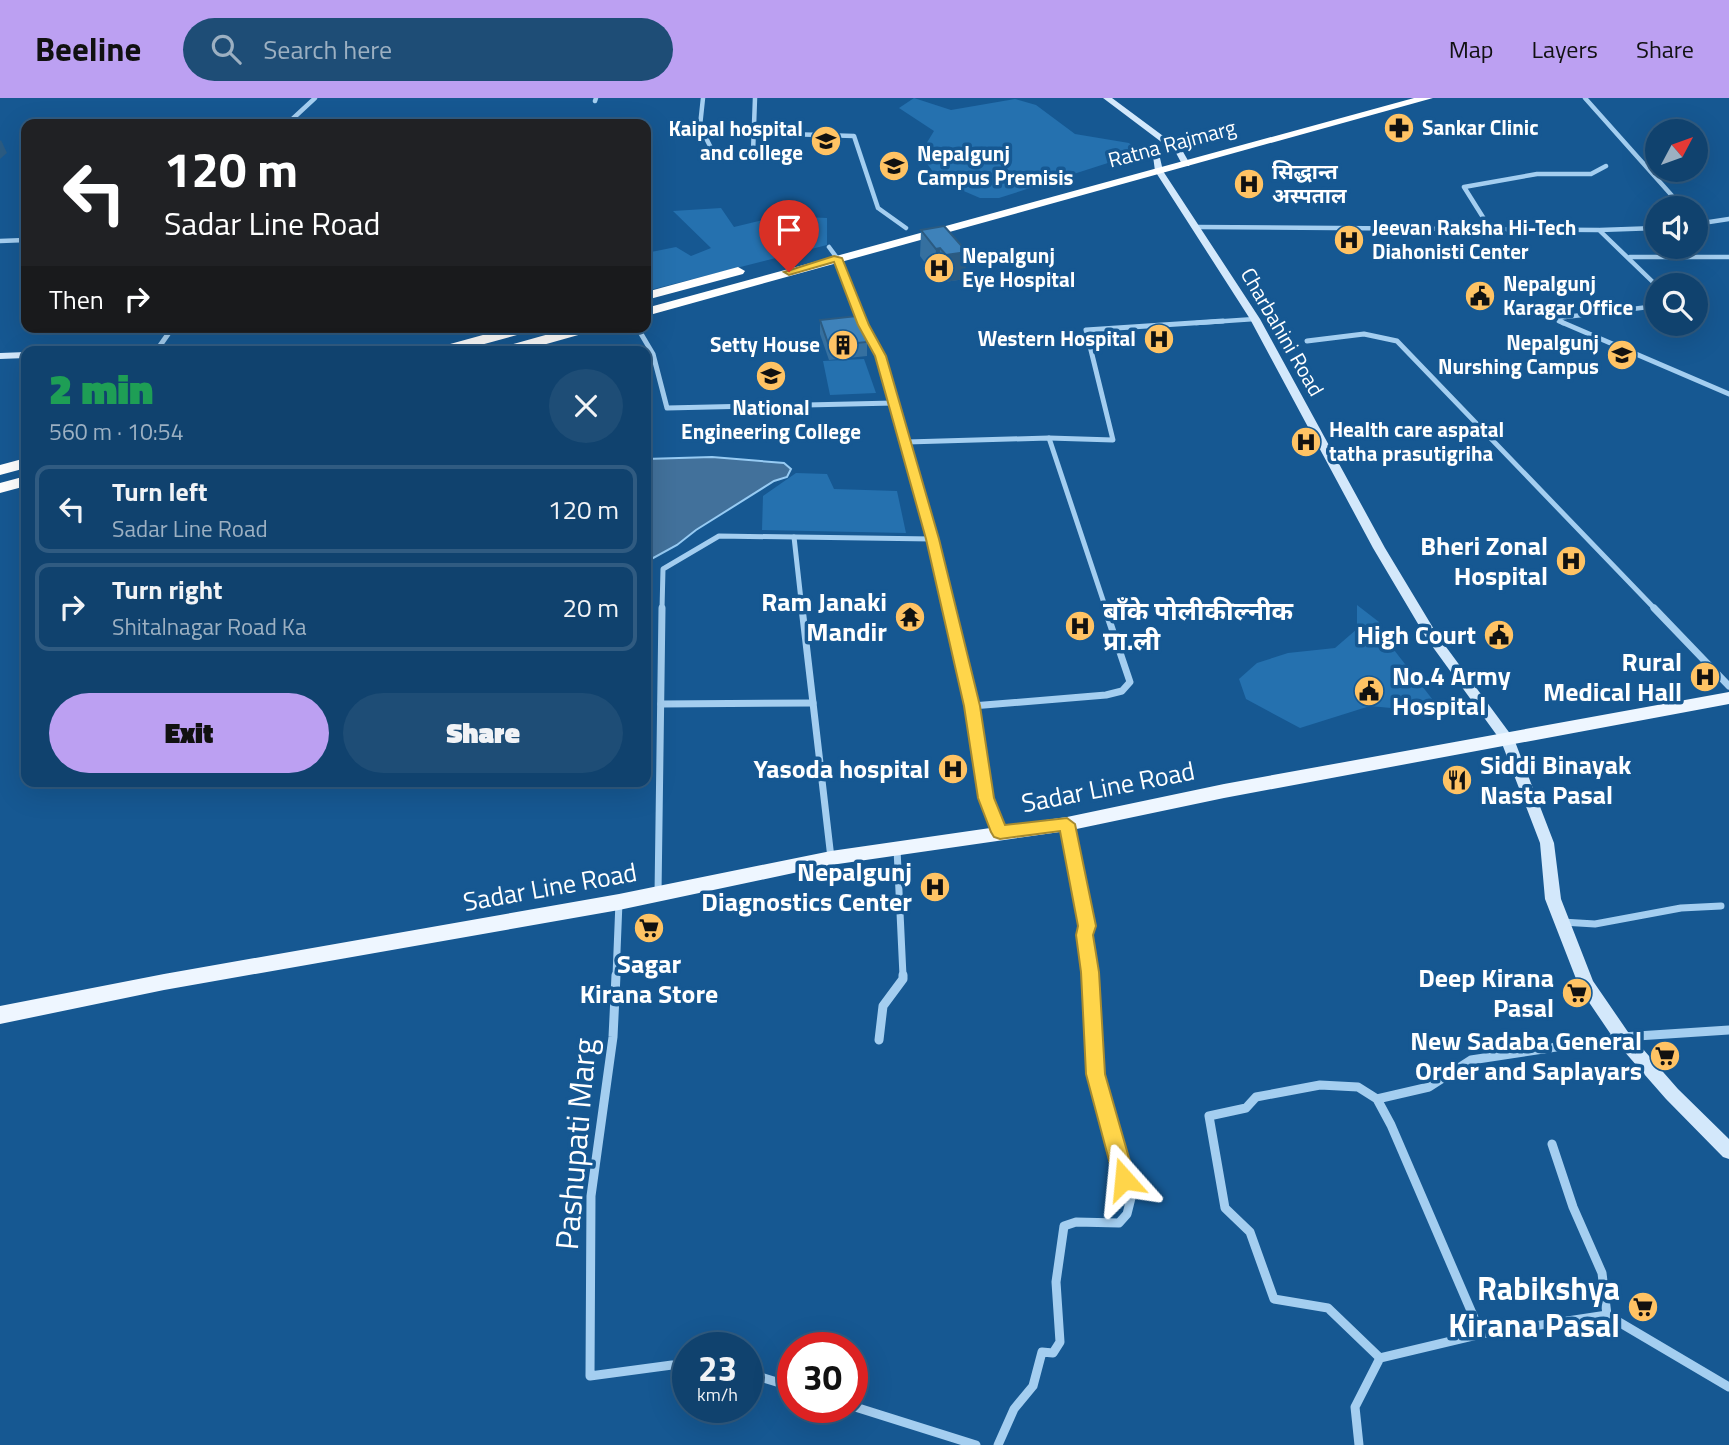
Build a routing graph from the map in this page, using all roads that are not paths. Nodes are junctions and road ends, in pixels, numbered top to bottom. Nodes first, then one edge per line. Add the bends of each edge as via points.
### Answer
1 (314, 98) edge
2 (703, 98) edge
3 (755, 98) edge
4 (1107, 98) edge
5 (1382, 98) edge
6 (1427, 98) edge
7 (1585, 98) edge
8 (294, 119) edge
9 (754, 133) junction
10 (1179, 152) junction
11 (753, 153) dead end
12 (715, 156) dead end
13 (1153, 163) junction
14 (1186, 164) junction
15 (1606, 166) dead end
16 (1074, 180) dead end
17 (1672, 196) edge
18 (1729, 219) edge
19 (1708, 222) edge
20 (1197, 227) junction
21 (906, 228) junction
22 (1645, 228) edge
23 (1491, 230) junction
24 (1599, 230) junction
25 (21, 240) edge
26 (0, 241) edge
27 (836, 248) junction
28 (1630, 257) junction
29 (1729, 257) edge
30 (750, 268) dead end
31 (1645, 273) edge
32 (651, 295) edge
33 (1645, 307) edge
34 (651, 310) edge
35 (1255, 319) junction
36 (508, 333) edge
37 (569, 333) edge
38 (1307, 341) dead end
39 (459, 346) edge
40 (522, 346) edge
41 (651, 350) edge
42 (21, 355) edge
43 (0, 356) edge
44 (1729, 394) edge
45 (894, 402) junction
46 (1049, 438) junction
47 (906, 442) junction
48 (21, 464) edge
49 (0, 470) edge
50 (21, 482) edge
51 (0, 488) edge
52 (794, 537) junction
53 (932, 539) junction
54 (1729, 686) edge
55 (1729, 698) edge
56 (813, 703) junction
57 (661, 704) junction
58 (972, 706) junction
59 (1507, 739) junction
60 (1067, 824) junction
61 (1000, 832) junction
62 (897, 848) junction
63 (831, 858) junction
64 (658, 894) junction
65 (619, 902) junction
66 (1721, 906) dead end
67 (1562, 922) junction
68 (0, 1015) edge
69 (1729, 1030) edge
70 (1622, 1037) junction
71 (878, 1040) dead end
72 (1377, 1099) junction
73 (1552, 1144) dead end
74 (1729, 1151) edge
75 (1607, 1315) junction
76 (1481, 1334) junction
77 (1380, 1358) junction
78 (672, 1365) edge
79 (1729, 1387) edge
80 (868, 1411) edge
81 (976, 1445) edge
82 (998, 1445) edge
83 (1359, 1445) edge

1 - 8 street
2 - 12 street via 699,126
3 - 9 street
4 - 10 main road
5 - 10 highway, Ratna Rajmarg
6 - 14 highway, Ratna Rajmarg
7 - 17 street
9 - 11 street
9 - 21 street via 854,136 878,208
10 - 13 highway, Ratna Rajmarg
10 - 14 main road
13 - 14 highway, Ratna Rajmarg
13 - 20 main road, Charbahini Road
13 - 27 highway, Ratna Rajmarg
15 - 23 street via 1591,174 1537,174 1464,187
16 - 21 highway, Ratna Rajmarg
18 - 19 street
20 - 23 street
20 - 35 main road, Charbahini Road
21 - 27 highway, Ratna Rajmarg
22 - 24 street
23 - 24 street
24 - 28 street
25 - 26 street
27 - 34 highway, Ratna Rajmarg
27 - 45 street via 863,325 881,356
28 - 29 street
28 - 31 street
30 - 32 highway
33 - 44 street via 1558,318
35 - 46 street via 1086,330 1113,440
35 - 59 main road, Charbahini Road via 1433,639
36 - 39 highway
37 - 40 highway
38 - 54 street via 1373,334 1397,341
41 - 45 street via 667,408
42 - 43 main road
45 - 47 street
46 - 47 street
46 - 58 street via 1130,682 1122,691 1106,695
47 - 53 street
48 - 49 highway
50 - 51 highway
52 - 53 street
52 - 56 street
52 - 57 street via 719,536 663,569
53 - 58 street
55 - 59 main road, Sadar Line Road
56 - 57 street
56 - 63 street
57 - 64 street
58 - 61 street via 986,798
59 - 60 main road, Sadar Line Road
59 - 67 main road, Charbahini Road via 1548,843 1553,899
60 - 61 main road, Sadar Line Road
60 - 82 street via 1087,926 1095,1074 1131,1199 1119,1223 1064,1226 1056,1282 1060,1342 1053,1353 1042,1352 1033,1386 1014,1409
61 - 62 main road, Sadar Line Road
62 - 63 main road, Sadar Line Road
62 - 71 street via 903,979 883,1006
63 - 64 main road, Sadar Line Road
64 - 65 main road, Sadar Line Road
65 - 68 main road, Sadar Line Road
65 - 78 street, Pashupati Marg via 613,1037 592,1196 590,1376
66 - 67 street via 1681,908 1595,925
67 - 70 main road, Charbahini Road via 1586,984
69 - 70 street
70 - 72 street via 1471,1060 1429,1087
70 - 74 main road, Charbahini Road
72 - 76 street
72 - 77 street via 1358,1087 1320,1085 1256,1097 1246,1108 1209,1116 1225,1208 1250,1232 1273,1299 1328,1308
73 - 75 street via 1609,1296
75 - 76 street
75 - 79 street
76 - 77 street
77 - 83 street via 1354,1407
80 - 81 street

